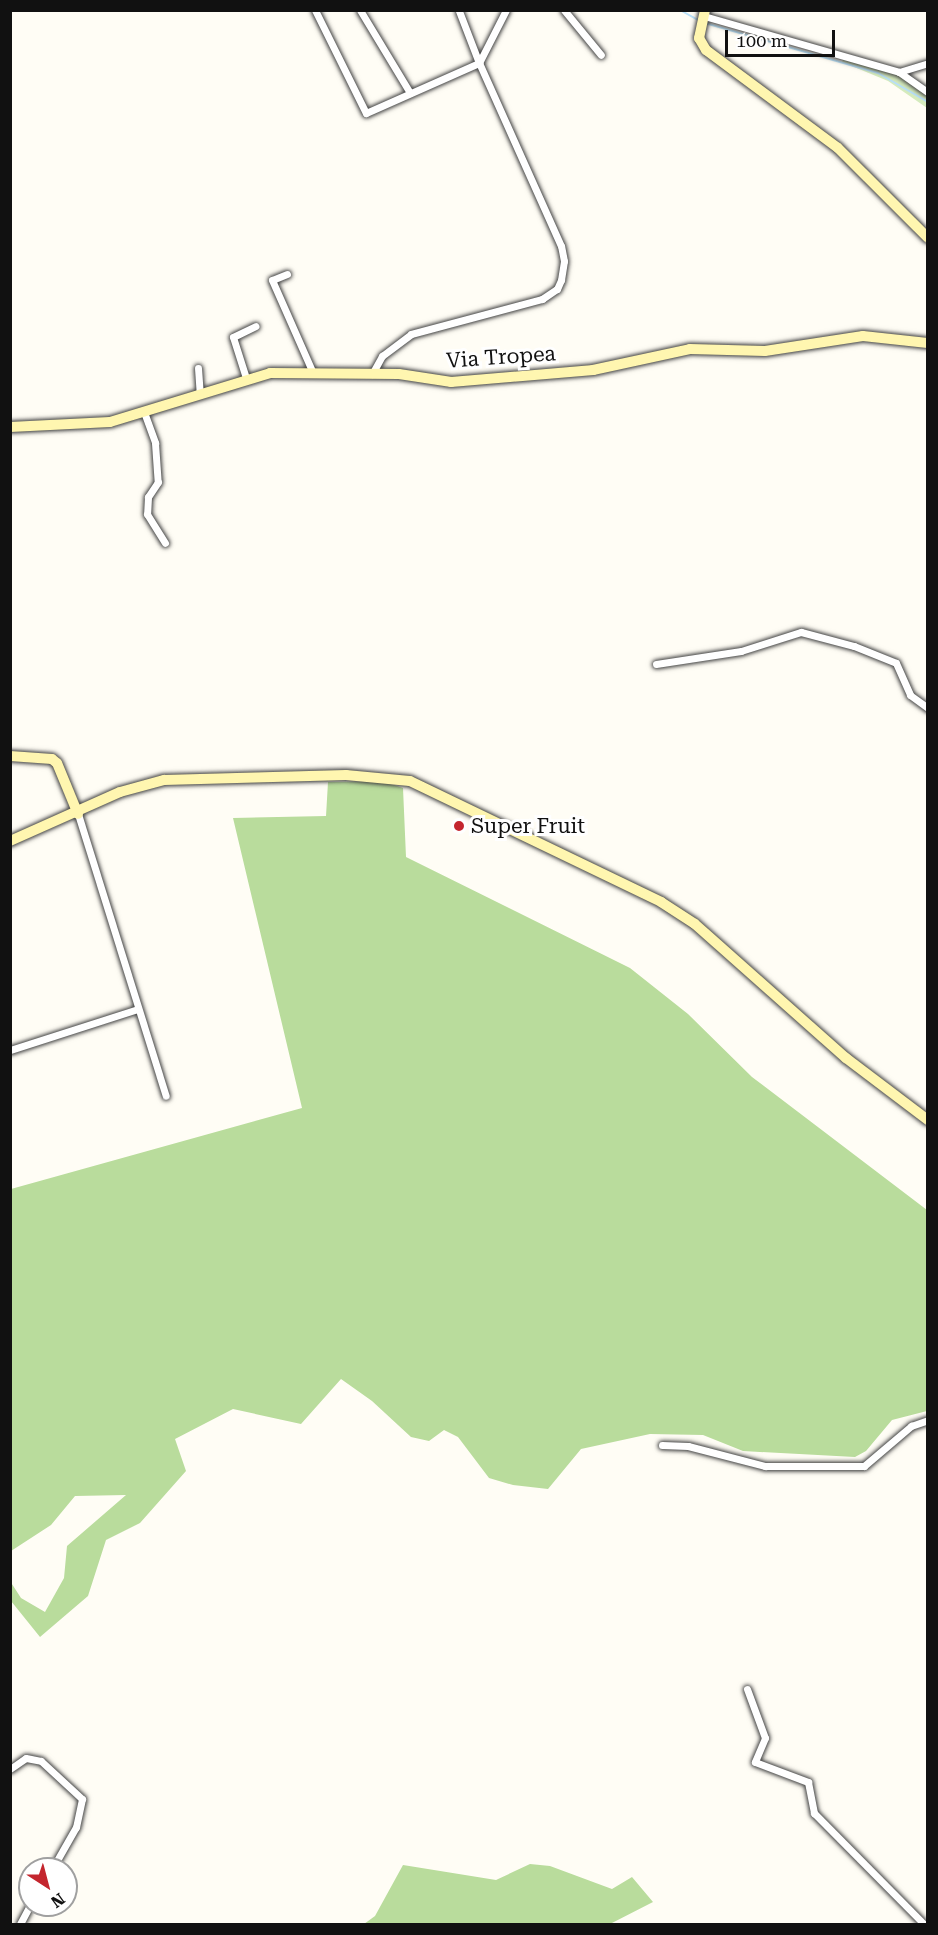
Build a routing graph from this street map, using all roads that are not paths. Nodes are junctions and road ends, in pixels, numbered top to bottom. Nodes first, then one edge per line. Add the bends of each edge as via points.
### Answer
1 (315, 10) edge
2 (360, 10) edge
3 (506, 10) edge
4 (564, 10) edge
5 (459, 11) edge
6 (703, 18) edge
7 (601, 55) dead end
8 (479, 63) junction
9 (927, 63) edge
10 (899, 72) junction
11 (927, 92) edge
12 (410, 93) junction
13 (927, 238) edge
14 (287, 274) dead end
15 (256, 326) dead end
16 (927, 343) edge
17 (198, 368) dead end
18 (313, 373) junction
19 (372, 374) junction
20 (246, 378) junction
21 (201, 394) junction
22 (144, 412) junction
23 (10, 427) edge
24 (165, 543) dead end
25 (656, 664) dead end
26 (927, 708) edge
27 (10, 756) edge
28 (78, 814) junction
29 (10, 841) edge
30 (138, 1009) junction
31 (10, 1050) edge
32 (166, 1096) dead end
33 (927, 1120) edge
34 (927, 1420) edge
35 (662, 1445) dead end
36 (747, 1689) dead end
37 (10, 1769) edge
38 (59, 1857) edge
39 (924, 1924) edge

1 - 12 street via 366,113
2 - 12 street
3 - 8 street
4 - 7 street
5 - 8 street
6 - 10 street
6 - 13 street via 699,38 706,50 838,148
8 - 12 street
8 - 19 street via 558,238 564,261 561,280 557,289 542,299 411,334 382,357
9 - 10 street
10 - 11 street
14 - 18 street via 272,280
15 - 20 street via 233,337
16 - 19 street, Via Tropea via 864,336 765,351 690,349 593,370 451,382
17 - 21 street
18 - 19 street, Via Tropea
18 - 20 street, Via Tropea via 270,373
20 - 21 street, Via Tropea
21 - 22 street, Via Tropea
22 - 23 street, Via Tropea via 111,422
22 - 24 street via 155,443 158,482 148,497 147,514
25 - 26 street via 741,651 801,632 854,646 896,663 910,695
27 - 28 street via 52,759 57,763
28 - 29 street
28 - 30 street
28 - 33 street via 120,792 164,780 346,775 384,777 428,788 661,902 695,924 846,1058
30 - 31 street
30 - 32 street
34 - 35 street via 911,1426 864,1466 765,1466 688,1446
36 - 39 street via 766,1743 755,1762 808,1782 814,1813
37 - 38 street via 26,1758 40,1761 82,1799 76,1827

